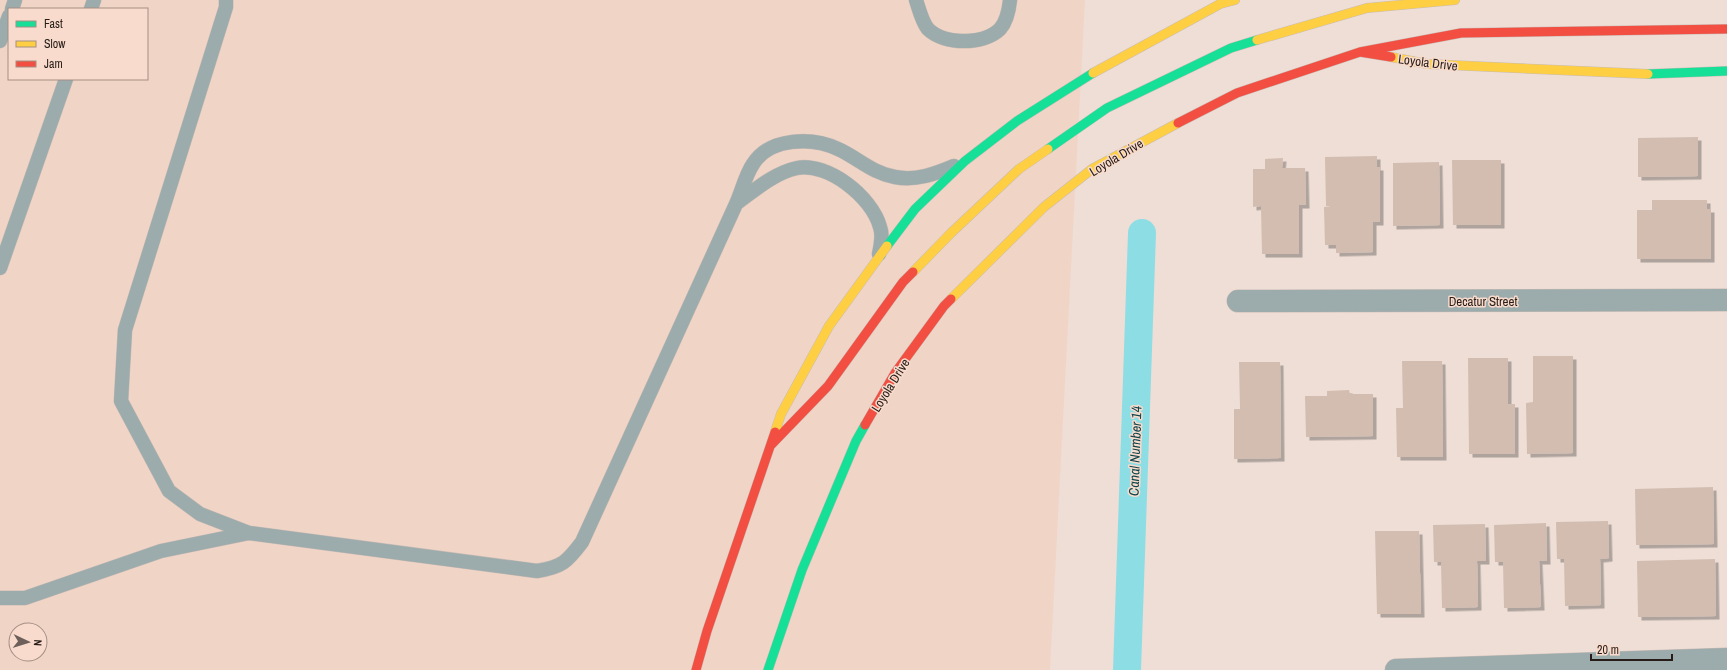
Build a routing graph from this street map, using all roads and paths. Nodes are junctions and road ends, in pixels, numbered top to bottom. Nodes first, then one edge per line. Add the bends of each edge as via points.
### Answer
1 (226, 0) edge
2 (916, 0) edge
3 (1010, 0) edge
4 (1235, 0) edge
5 (1455, 0) edge
6 (8, 19) edge
7 (1727, 29) edge
8 (0, 41) edge
9 (1360, 52) junction
10 (1727, 71) edge
11 (66, 80) edge
12 (965, 161) junction
13 (736, 204) junction
14 (879, 254) junction
15 (0, 268) edge
16 (1727, 300) edge
17 (1238, 301) dead end
18 (771, 445) junction
19 (248, 533) junction
20 (0, 598) edge
21 (1727, 659) edge
22 (696, 670) edge
23 (768, 670) edge
24 (1396, 670) edge

1 - 19 lane via 125,330 121,401 169,492 200,514
2 - 3 lane via 927,28 937,36 953,41 974,41 1000,29 1008,14
4 - 12 main road via 1220,4 1103,66 1017,121
5 - 18 main road via 1367,8 1231,48 1106,108 1019,169 951,233 903,282 828,386
6 - 8 lane
7 - 9 main road via 1461,33
9 - 10 main road, Loyola Drive via 1427,64 1491,68 1642,74
9 - 23 main road, Loyola Drive via 1237,93 1127,149 1092,170 1044,207 944,306 895,373 856,441 802,570
11 - 15 lane
12 - 13 lane via 934,174 911,178 894,177 866,167 839,149 818,141 800,140 764,152 753,164
12 - 14 main road via 915,208
13 - 14 lane via 776,175 798,168 828,173 858,190 877,216 882,240
13 - 19 lane via 582,542 570,559 554,568 537,571
14 - 18 main road via 829,326 781,414
16 - 17 street, Decatur Street
18 - 22 main road
19 - 20 lane via 161,551 25,598
21 - 24 street

